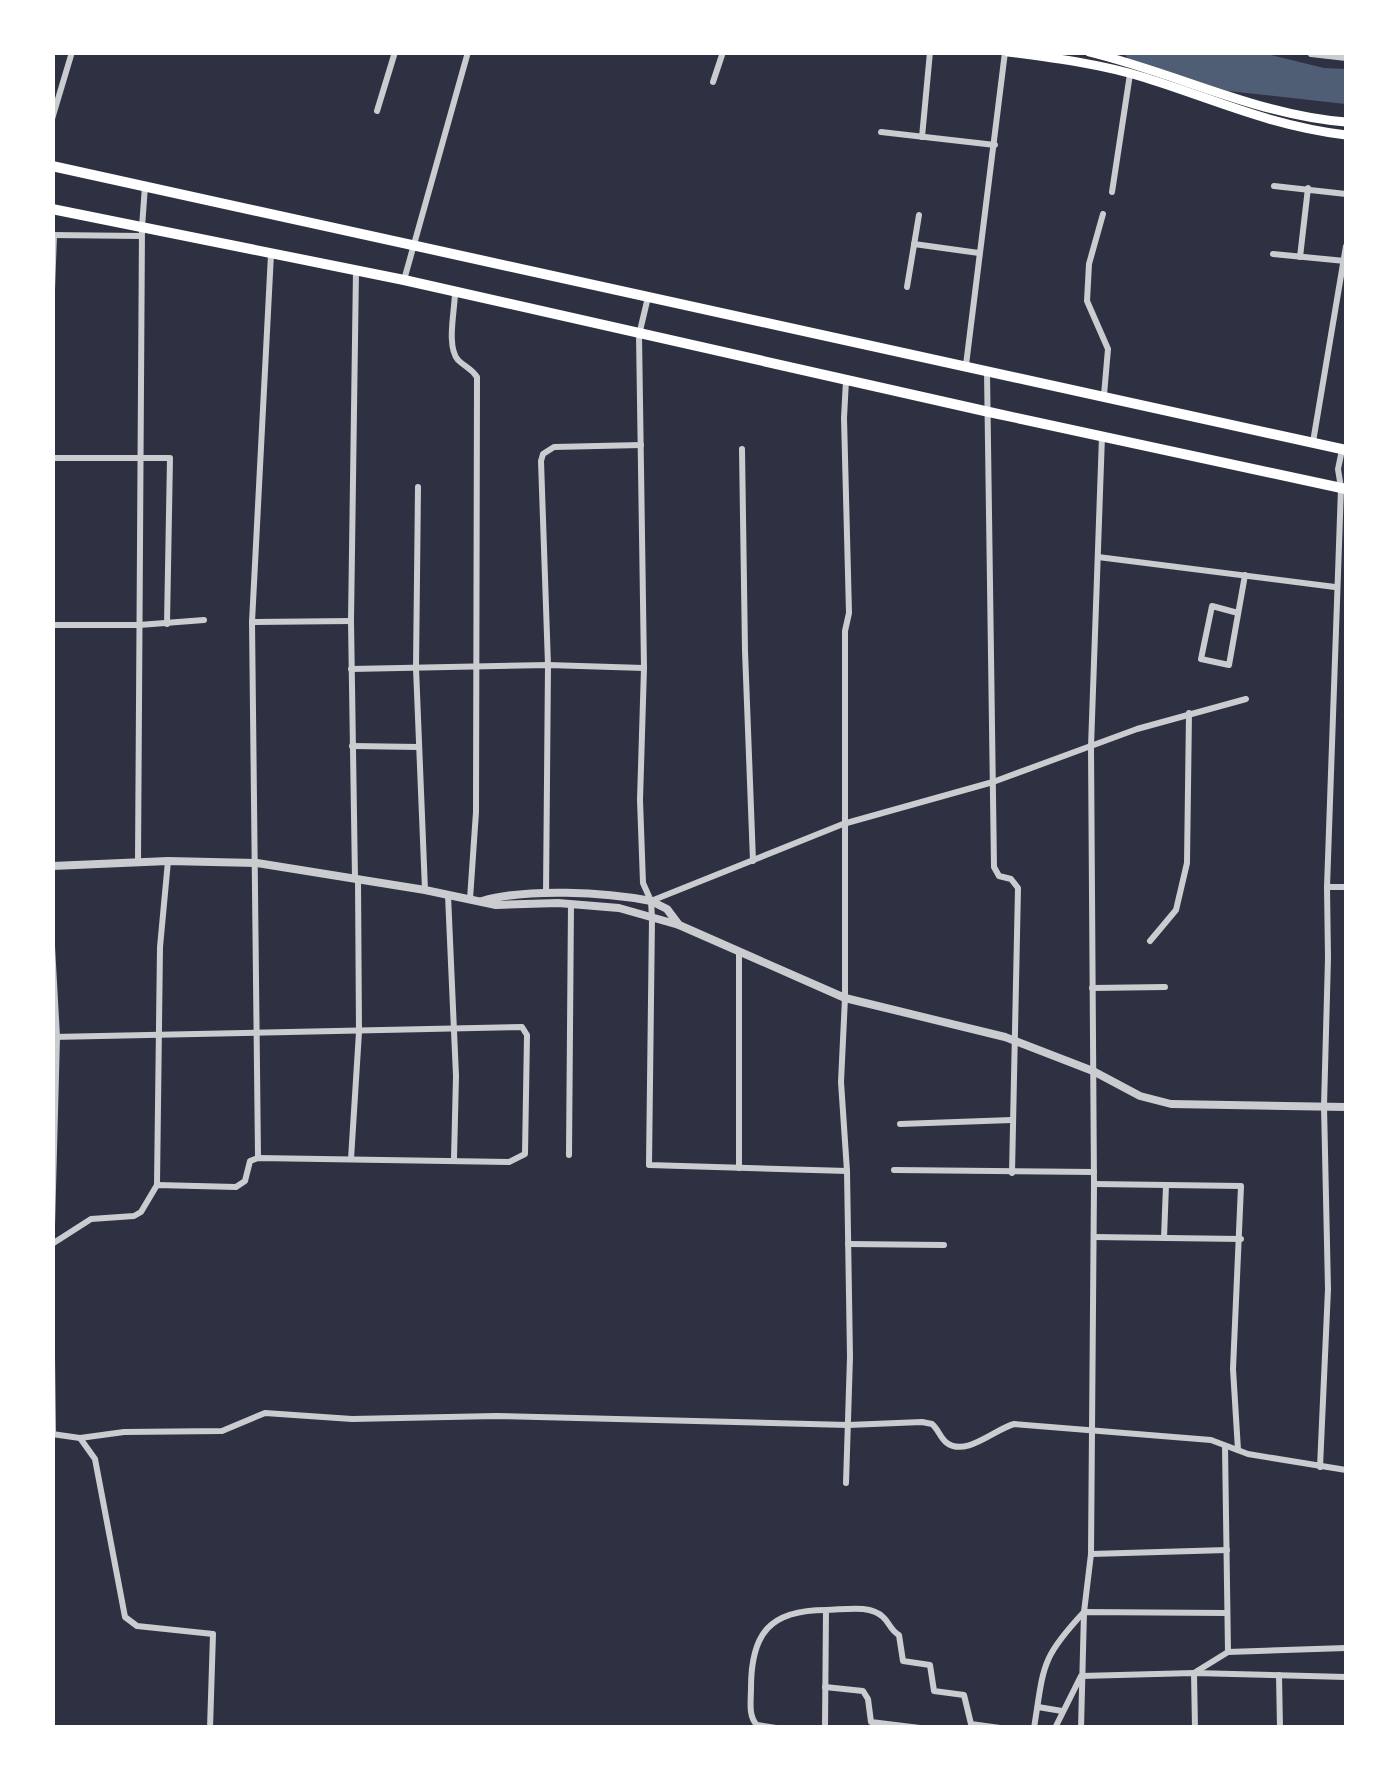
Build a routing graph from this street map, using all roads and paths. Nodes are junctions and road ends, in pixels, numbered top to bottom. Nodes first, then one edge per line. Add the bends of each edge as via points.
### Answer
1 (72, 52) edge
2 (395, 52) edge
3 (468, 52) edge
4 (723, 52) edge
5 (930, 52) edge
6 (1007, 52) edge
7 (1089, 52) edge
8 (1311, 54) edge
9 (1346, 58) edge
10 (1130, 74) junction
11 (713, 82) dead end
12 (377, 112) dead end
13 (52, 119) edge
14 (1346, 122) edge
15 (881, 132) dead end
16 (1346, 135) edge
17 (922, 137) junction
18 (995, 146) junction
19 (52, 166) edge
20 (145, 186) junction
21 (1274, 186) dead end
22 (1308, 188) junction
23 (1112, 192) dead end
24 (1346, 194) edge
25 (52, 209) edge
26 (1103, 214) dead end
27 (919, 215) dead end
28 (142, 232) junction
29 (53, 235) edge
30 (413, 243) junction
31 (914, 244) junction
32 (1346, 246) edge
33 (979, 253) junction
34 (270, 254) junction
35 (1273, 254) dead end
36 (1300, 257) junction
37 (1344, 261) edge
38 (356, 270) junction
39 (404, 280) junction
40 (907, 287) dead end
41 (52, 290) edge
42 (456, 292) junction
43 (648, 297) junction
44 (640, 335) junction
45 (966, 365) junction
46 (987, 371) junction
47 (846, 379) junction
48 (1104, 396) junction
49 (989, 412) junction
50 (1102, 435) junction
51 (1313, 442) junction
52 (640, 445) junction
53 (742, 449) dead end
54 (1345, 449) edge
55 (52, 458) edge
56 (139, 459) junction
57 (418, 486) dead end
58 (1344, 488) edge
59 (1098, 557) junction
60 (1245, 576) junction
61 (1335, 587) junction
62 (1238, 613) junction
63 (204, 620) dead end
64 (252, 622) junction
65 (350, 622) junction
66 (167, 624) junction
67 (52, 625) edge
68 (139, 625) junction
69 (548, 665) junction
70 (475, 667) junction
71 (416, 668) junction
72 (644, 668) junction
73 (351, 669) junction
74 (1332, 690) junction
75 (1346, 691) edge
76 (1246, 699) dead end
77 (1189, 714) junction
78 (352, 746) junction
79 (419, 746) junction
80 (1092, 747) junction
81 (993, 782) junction
82 (843, 824) junction
83 (168, 861) junction
84 (753, 861) junction
85 (138, 862) junction
86 (257, 863) junction
87 (52, 866) edge
88 (357, 879) junction
89 (1326, 887) junction
90 (1346, 887) edge
91 (425, 890) junction
92 (448, 894) junction
93 (546, 895) junction
94 (470, 899) junction
95 (558, 899) junction
96 (652, 901) junction
97 (482, 902) junction
98 (571, 904) junction
99 (652, 918) junction
100 (679, 924) junction
101 (1150, 941) dead end
102 (52, 946) edge
103 (740, 953) junction
104 (1166, 987) dead end
105 (1092, 988) junction
106 (845, 998) junction
107 (452, 1030) junction
108 (359, 1032) junction
109 (255, 1034) junction
110 (158, 1035) junction
111 (55, 1038) edge
112 (1016, 1041) junction
113 (1093, 1070) junction
114 (1324, 1106) junction
115 (1346, 1107) edge
116 (1012, 1120) junction
117 (900, 1124) dead end
118 (569, 1155) dead end
119 (258, 1158) junction
120 (351, 1159) junction
121 (454, 1159) junction
122 (739, 1168) junction
123 (894, 1170) dead end
124 (847, 1171) junction
125 (1094, 1172) junction
126 (1012, 1173) junction
127 (1094, 1184) junction
128 (157, 1185) junction
129 (1166, 1186) junction
130 (52, 1226) edge
131 (1094, 1237) junction
132 (1164, 1238) junction
133 (1241, 1239) junction
134 (52, 1244) edge
135 (848, 1244) junction
136 (944, 1245) dead end
137 (52, 1356) edge
138 (848, 1425) junction
139 (1092, 1430) junction
140 (53, 1434) edge
141 (80, 1438) junction
142 (1225, 1446) junction
143 (1238, 1450) junction
144 (1320, 1468) junction
145 (1346, 1470) edge
146 (846, 1483) dead end
147 (1227, 1550) junction
148 (1091, 1554) junction
149 (826, 1610) junction
150 (1084, 1612) junction
151 (1228, 1613) junction
152 (1346, 1648) edge
153 (1228, 1652) junction
154 (1194, 1673) junction
155 (1279, 1675) junction
156 (1082, 1676) junction
157 (1346, 1677) edge
158 (825, 1687) junction
159 (1038, 1707) junction
160 (1062, 1711) junction
161 (210, 1728) edge
162 (776, 1728) edge
163 (825, 1728) edge
164 (920, 1728) edge
165 (1000, 1728) edge
166 (1034, 1728) edge
167 (1056, 1728) edge
168 (1081, 1728) edge
169 (1195, 1728) edge
170 (1280, 1728) edge

1 - 13 street
2 - 12 street
3 - 30 street
4 - 11 street
5 - 17 street
6 - 10 main road
6 - 18 street
7 - 14 main road via 1261,106
8 - 9 street
10 - 16 main road via 1266,121
10 - 23 street
15 - 17 street
17 - 18 street
18 - 33 street
19 - 20 highway
20 - 28 street
20 - 30 highway
21 - 22 street
22 - 24 street
22 - 36 street
25 - 28 highway
26 - 48 street via 1089,264 1088,301 1108,350
27 - 31 street
28 - 29 street
28 - 34 highway
28 - 56 street
29 - 41 street
30 - 39 street
30 - 43 highway
31 - 33 street
31 - 40 street
32 - 37 street
33 - 45 street
34 - 38 highway
34 - 64 street
35 - 36 street
36 - 37 street
37 - 51 street
38 - 39 highway
38 - 65 street
39 - 42 highway
42 - 44 highway
42 - 70 street via 452,348 477,377
43 - 44 street
43 - 45 highway
44 - 47 highway
44 - 52 street
45 - 46 highway
46 - 48 highway
46 - 49 street
47 - 49 highway
47 - 82 street
48 - 51 highway
49 - 50 highway
49 - 81 street
50 - 58 highway
50 - 59 street
51 - 54 highway
52 - 69 street via 554,447 544,454
52 - 72 street
53 - 84 street
54 - 58 street via 1338,469
55 - 56 street
56 - 66 street via 170,458
56 - 68 street
57 - 71 street
58 - 61 street
59 - 60 street
59 - 80 street
60 - 61 street
60 - 62 street
61 - 74 street
62 - 62 street via 1228,665 1201,659 1212,606
63 - 66 street
64 - 65 street
64 - 86 street
65 - 73 street
66 - 68 street
67 - 68 street
68 - 85 street
69 - 70 street
69 - 72 street
69 - 93 street
70 - 71 street
70 - 94 street
71 - 73 street
71 - 79 street
72 - 96 street via 640,800 644,883
73 - 78 street
74 - 75 street
74 - 89 street
76 - 77 street
77 - 80 street
77 - 101 street via 1184,880 1176,910
78 - 79 street
78 - 88 street
79 - 91 street
80 - 81 street
80 - 105 street
81 - 82 street
81 - 112 street via 994,867 1018,888
82 - 84 street
82 - 106 street
83 - 85 street
83 - 86 street
83 - 110 street
84 - 96 street
85 - 87 street
86 - 88 street
86 - 109 street
88 - 91 street
88 - 108 street
89 - 90 street
89 - 114 street
91 - 92 street
92 - 94 street
92 - 107 street
93 - 95 street
93 - 97 street
94 - 97 street
95 - 96 street
95 - 97 street
95 - 98 street
96 - 99 street
96 - 100 street
98 - 99 street
98 - 118 street
99 - 100 street
99 - 122 street via 650,1165
100 - 103 street
102 - 111 street
103 - 106 street
103 - 122 street
104 - 105 street
105 - 113 street
106 - 112 street
106 - 124 street
107 - 108 street
107 - 121 street
107 - 121 street via 522,1028 527,1035 525,1154 510,1162
108 - 109 street
108 - 120 street
109 - 110 street
109 - 119 street
110 - 111 street
110 - 128 street
111 - 130 street
112 - 113 street
112 - 116 street
113 - 114 street via 1140,1096 1171,1104
113 - 125 street
114 - 115 street
114 - 144 street via 1328,1289
116 - 117 street
116 - 126 street
119 - 120 street
119 - 128 street via 236,1187
120 - 121 street
122 - 124 street
123 - 126 street
124 - 135 street
125 - 126 street
125 - 127 street
127 - 129 street
127 - 131 street
128 - 134 street via 134,1216 90,1219
129 - 132 street
129 - 133 street via 1241,1186
131 - 132 street
131 - 139 street
132 - 133 street
133 - 143 street via 1233,1369
135 - 136 street
135 - 138 street
137 - 140 street
138 - 139 street via 932,1424 955,1446 973,1445 1014,1424
138 - 141 street via 265,1413 222,1431
138 - 146 street
139 - 142 street
139 - 148 street
140 - 141 street
141 - 161 street via 102,1482 125,1616 137,1626 202,1630 215,1638
142 - 143 street
142 - 147 street
143 - 144 street
144 - 145 street
147 - 148 street
147 - 151 street
148 - 150 street
149 - 158 street
149 - 162 street via 782,1616 756,1650 752,1718
149 - 165 street via 873,1610 899,1635 903,1661 930,1666 934,1691 967,1697 974,1726
150 - 151 street
150 - 156 street
150 - 159 street via 1042,1667
151 - 153 street
152 - 153 street
153 - 154 street
154 - 155 street
154 - 156 street
154 - 169 street
155 - 157 street
155 - 170 street
156 - 160 street
156 - 168 street
158 - 163 street
158 - 164 street via 863,1691 872,1722
159 - 160 street
159 - 166 street
160 - 167 street

